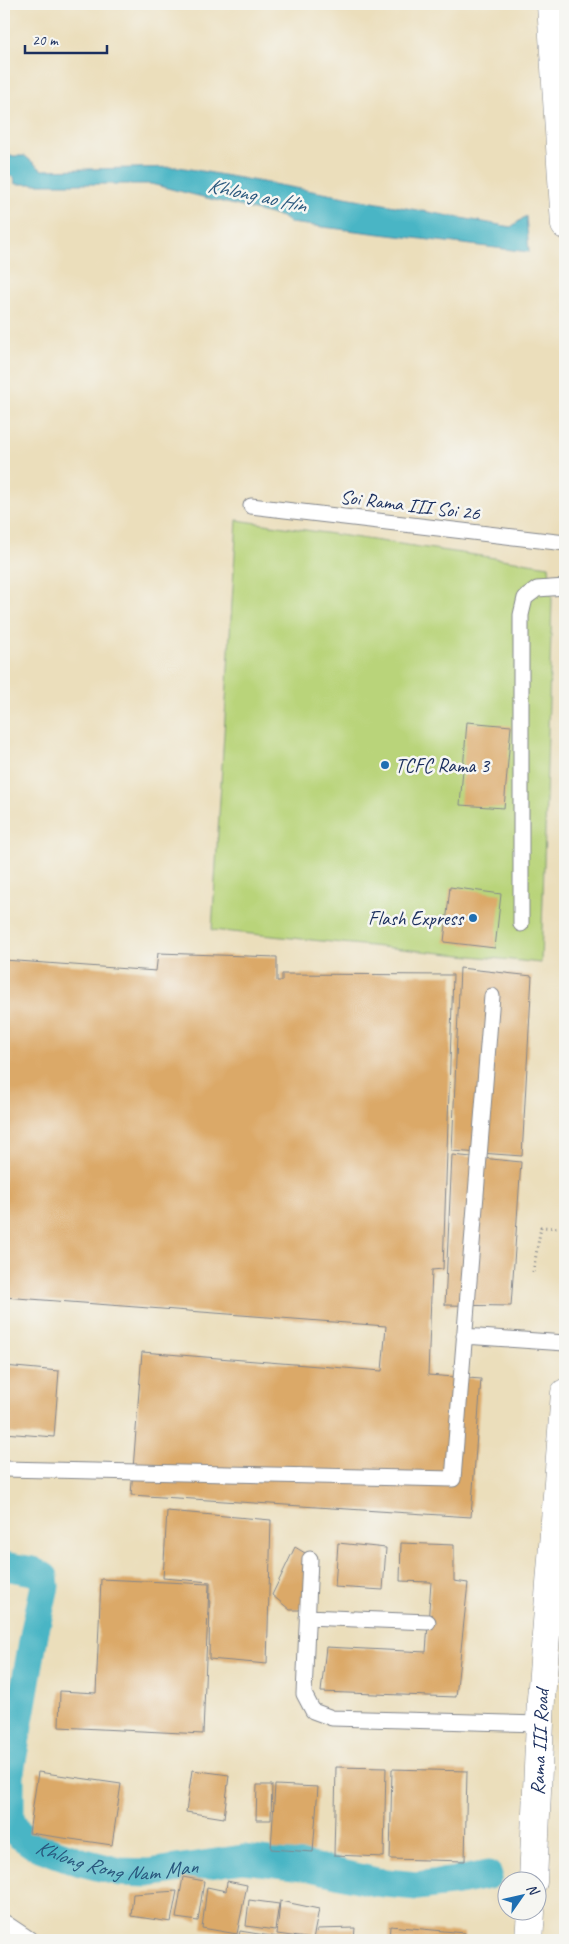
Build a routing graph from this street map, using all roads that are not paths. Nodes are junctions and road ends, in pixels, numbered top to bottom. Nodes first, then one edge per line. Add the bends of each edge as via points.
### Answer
1 (552, 5) edge
2 (565, 226) edge
3 (251, 506) dead end
4 (565, 543) edge
5 (565, 587) edge
6 (521, 924) dead end
7 (492, 996) dead end
8 (464, 1336) junction
9 (565, 1343) edge
10 (565, 1393) edge
11 (4, 1469) edge
12 (310, 1559) dead end
13 (307, 1617) junction
14 (428, 1622) dead end
15 (540, 1724) junction
16 (533, 1872) edge
17 (4, 1922) edge
18 (31, 1940) edge

1 - 2 main road
3 - 4 lane, Soi Rama III Soi 26
5 - 6 lane via 537,589 525,598 521,615
7 - 8 lane
8 - 9 lane
8 - 11 lane via 453,1479
10 - 15 main road, Rama III Road
12 - 13 lane
13 - 14 lane
13 - 15 lane via 304,1694 313,1711 332,1718
15 - 16 main road, Rama III Road
17 - 18 lane

